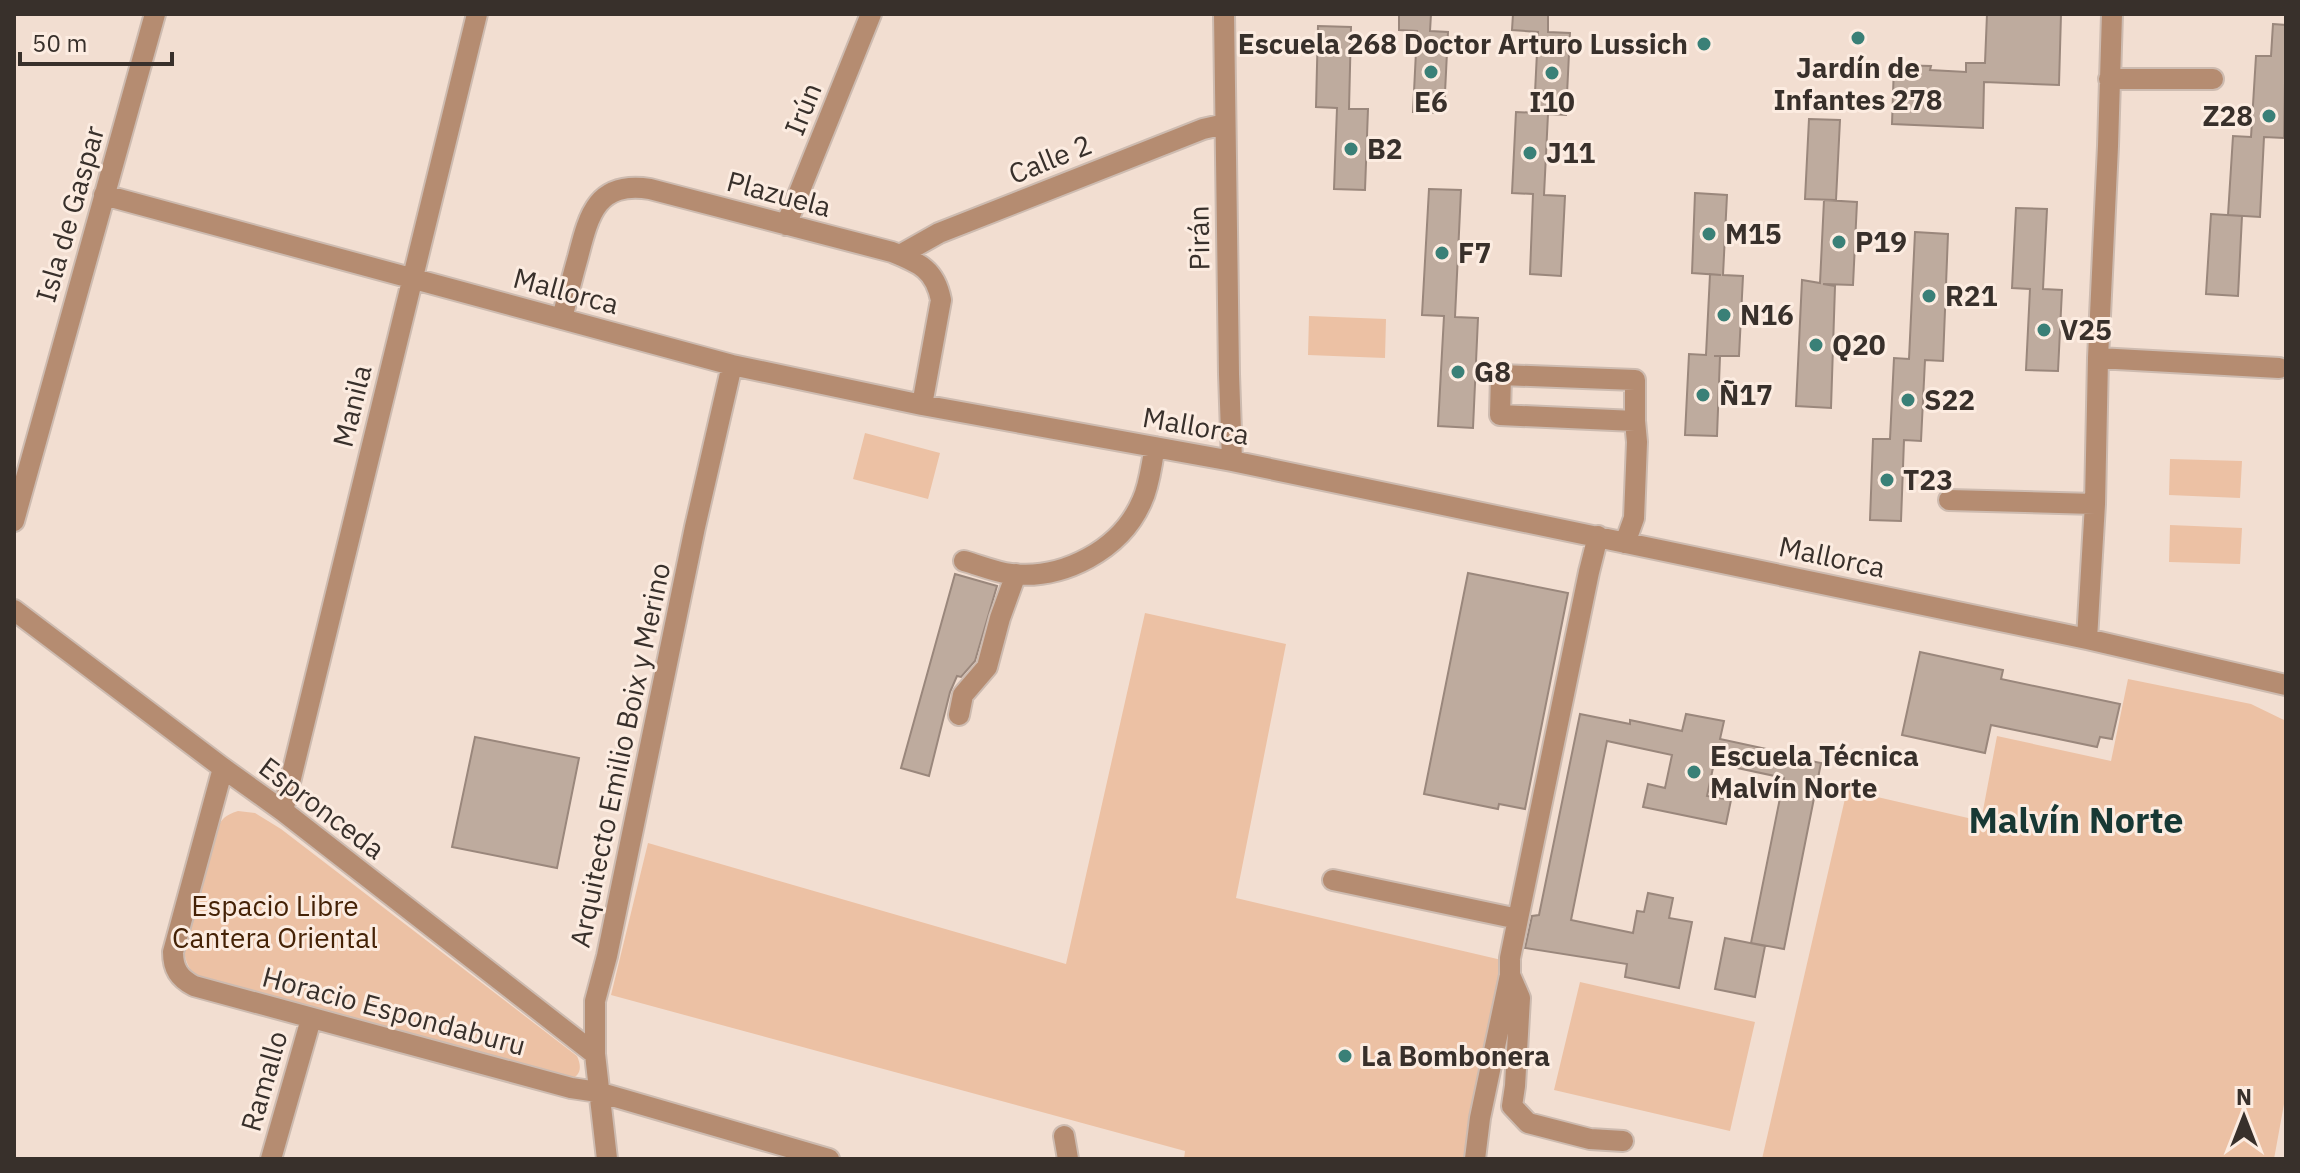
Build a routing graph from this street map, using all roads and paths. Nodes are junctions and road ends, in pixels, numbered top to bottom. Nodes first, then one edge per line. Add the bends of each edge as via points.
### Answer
1 (155, 14) edge
2 (477, 14) edge
3 (871, 14) edge
4 (1224, 14) edge
5 (2112, 14) edge
6 (2109, 79) junction
7 (2213, 79) dead end
8 (1225, 124) junction
9 (104, 195) junction
10 (786, 225) junction
11 (900, 255) junction
12 (412, 278) junction
13 (562, 319) junction
14 (2098, 358) junction
15 (732, 365) junction
16 (2279, 368) dead end
17 (922, 405) junction
18 (1635, 421) junction
19 (1155, 447) junction
20 (1232, 461) junction
21 (1949, 500) dead end
22 (2095, 504) junction
23 (14, 521) edge
24 (1598, 536) junction
25 (1625, 543) junction
26 (964, 561) dead end
27 (1016, 574) junction
28 (14, 610) edge
29 (2087, 639) junction
30 (2286, 685) edge
31 (959, 715) dead end
32 (223, 768) junction
33 (283, 811) junction
34 (1333, 880) dead end
35 (1518, 919) junction
36 (1510, 975) junction
37 (311, 1019) junction
38 (595, 1054) junction
39 (598, 1092) junction
40 (1064, 1136) dead end
41 (1623, 1141) dead end
42 (769, 1150) edge
43 (271, 1159) edge
44 (607, 1159) edge
45 (829, 1159) edge
46 (1068, 1159) edge
47 (1475, 1159) edge

1 - 9 street, Isla de Gaspar
2 - 12 street, Manila
3 - 10 street, Irún
4 - 8 street, Pirán
5 - 6 street
6 - 7 street
6 - 14 street
8 - 11 street, Calle 2 via 939,233
8 - 20 street, Pirán
9 - 12 street, Mallorca
9 - 23 street, Isla de Gaspar
10 - 11 street, Plazuela
10 - 13 street, Plazuela via 650,189 618,189 604,197 586,224
11 - 17 street, Plazuela via 933,276 941,300
12 - 13 street, Mallorca
12 - 33 street, Manila
13 - 15 street, Mallorca
14 - 16 street
14 - 22 street
15 - 17 street, Mallorca
15 - 38 street, Arquitecto Emilio Boix y Merino via 595,1001
17 - 19 street, Mallorca
18 - 18 street via 1500,415 1501,375 1635,380
18 - 25 street via 1634,518
19 - 20 street, Mallorca
19 - 27 street via 1142,503 1109,545 1062,569
20 - 24 street, Mallorca
21 - 22 street
22 - 29 street
24 - 25 street, Mallorca
24 - 35 street
25 - 29 street, Mallorca
26 - 27 street
27 - 31 street via 987,667 963,695
28 - 32 street, Espronceda
29 - 30 street, Mallorca
32 - 33 street, Espronceda
32 - 37 street, Horacio Espondaburu via 173,965 183,981 194,986
33 - 38 street, Espronceda
34 - 35 street
35 - 36 street
36 - 41 street via 1520,998 1512,1106 1528,1123 1590,1139
36 - 47 street
37 - 39 street, Horacio Espondaburu
37 - 43 street, Ramallo
38 - 39 street, Arquitecto Emilio Boix y Merino
39 - 42 street
39 - 44 street, Arquitecto Emilio Boix y Merino
40 - 46 street
42 - 45 street

